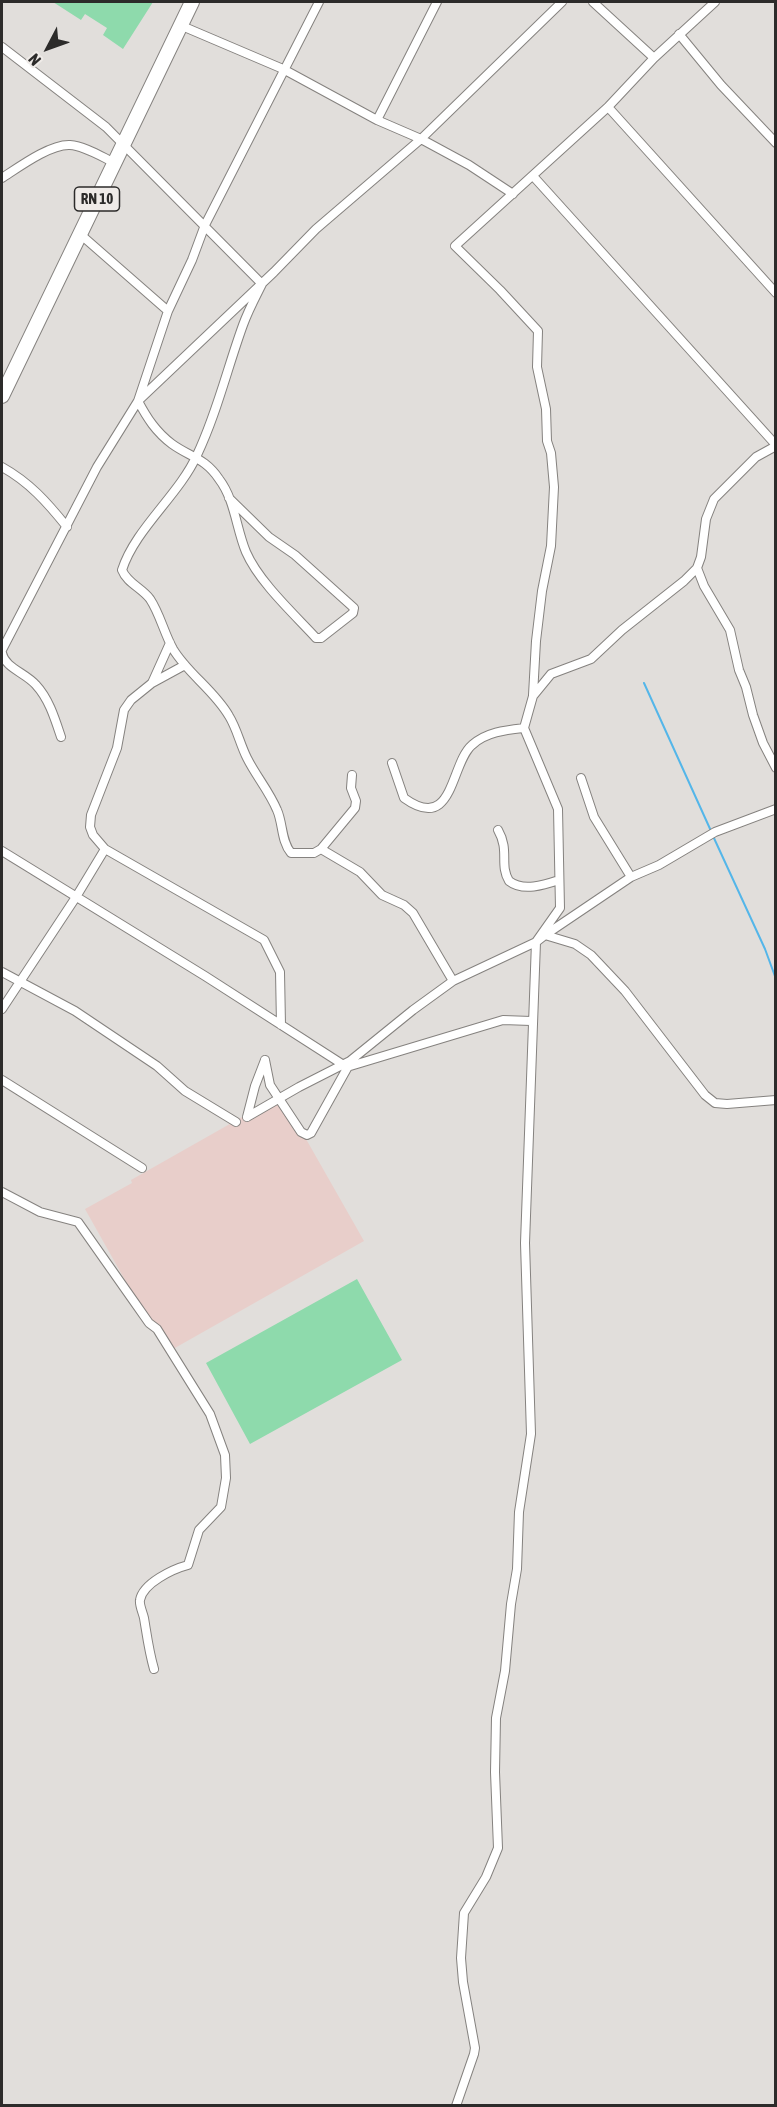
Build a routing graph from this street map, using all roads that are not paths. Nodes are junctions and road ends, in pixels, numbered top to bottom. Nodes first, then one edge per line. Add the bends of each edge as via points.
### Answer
1 (192, 2) edge
2 (319, 2) edge
3 (437, 2) edge
4 (562, 2) edge
5 (593, 2) edge
6 (715, 2) edge
7 (182, 26) junction
8 (679, 34) junction
9 (2, 47) edge
10 (654, 58) junction
11 (283, 69) junction
12 (608, 107) junction
13 (377, 120) junction
14 (421, 139) junction
15 (776, 143) edge
16 (124, 144) junction
17 (115, 163) junction
18 (532, 176) junction
19 (2, 178) edge
20 (513, 194) junction
21 (205, 225) junction
22 (80, 234) junction
23 (262, 284) junction
24 (776, 293) edge
25 (168, 311) junction
26 (2, 396) edge
27 (138, 401) junction
28 (776, 446) edge
29 (197, 456) junction
30 (2, 467) edge
31 (230, 498) junction
32 (67, 527) junction
33 (697, 568) junction
34 (170, 643) junction
35 (2, 651) edge
36 (185, 665) junction
37 (152, 682) junction
38 (533, 696) junction
39 (524, 728) junction
40 (62, 737) dead end
41 (392, 763) dead end
42 (776, 768) edge
43 (352, 776) dead end
44 (582, 778) dead end
45 (776, 809) edge
46 (498, 830) dead end
47 (105, 849) junction
48 (321, 849) junction
49 (2, 851) edge
50 (631, 877) junction
51 (559, 880) junction
52 (76, 897) junction
53 (545, 935) junction
54 (536, 942) junction
55 (2, 972) edge
56 (453, 981) junction
57 (18, 983) junction
58 (2, 1009) edge
59 (531, 1021) junction
60 (281, 1025) junction
61 (347, 1064) junction
62 (2, 1080) edge
63 (279, 1099) junction
64 (776, 1100) edge
65 (236, 1122) dead end
66 (142, 1168) dead end
67 (2, 1192) edge
68 (154, 1669) dead end
69 (456, 2106) edge

1 - 7 main road, RN 10
2 - 11 street
3 - 13 street
4 - 14 street
5 - 10 street
6 - 8 street
7 - 11 street
7 - 16 main road, RN 10
8 - 10 street
8 - 15 street via 721,86
9 - 16 street
10 - 12 street
11 - 13 street
11 - 21 street
12 - 18 street
12 - 24 street
13 - 14 street
14 - 20 street
14 - 23 street via 316,229
16 - 17 main road, RN 10
16 - 21 street
17 - 19 street via 77,147 61,146
17 - 22 main road, RN 10
18 - 20 street
18 - 28 street
20 - 38 street via 455,246 538,332 537,367 546,409 554,487
21 - 23 street
21 - 25 street
22 - 25 street
22 - 26 main road, RN 10
23 - 27 street
23 - 29 street via 244,322
25 - 27 street
27 - 29 street via 159,433
27 - 32 street via 97,467
28 - 33 street via 756,457 714,500 706,519
29 - 31 street via 221,481
29 - 34 street via 144,531 122,570 148,597
30 - 32 street via 30,485
31 - 31 street via 268,537 296,555 354,608 353,613 316,638 279,599 250,559
32 - 35 street
33 - 38 street via 591,659 551,674
33 - 42 street via 730,630 753,715
34 - 36 street
34 - 37 street
35 - 40 street via 6,663 26,675 42,692
36 - 37 street
36 - 48 street via 229,715 245,755 277,811 287,849 296,854
37 - 47 street via 124,710 117,748 91,815 93,835
38 - 39 street
39 - 41 street via 503,730 472,745 448,793 433,808 404,798
39 - 51 street via 558,809
43 - 48 street via 355,808
44 - 50 street via 594,817
45 - 50 street via 715,832
46 - 51 street via 504,840 505,874 509,881 539,886
47 - 52 street
47 - 60 street via 264,940 280,972
48 - 56 street via 360,872 382,895 413,913
49 - 52 street
50 - 53 street
51 - 54 street via 560,908
52 - 57 street
52 - 60 street
53 - 54 street
53 - 64 street via 574,944 591,955 715,1103
54 - 56 street
54 - 59 street
55 - 57 street
56 - 61 street
57 - 58 street
57 - 65 street via 75,1011 157,1066 185,1091
59 - 61 street via 503,1020
59 - 69 street via 525,1243 531,1434 519,1512 517,1569 505,1671 496,1718 498,1848 486,1878 464,1913 461,1958 475,2048
60 - 61 street
61 - 63 street
61 - 63 street via 311,1133 301,1132
62 - 66 street
63 - 63 street via 247,1117 265,1060 270,1085
67 - 68 street via 40,1212 78,1222 157,1329 197,1391 220,1438 226,1478 221,1507 199,1530 188,1565 159,1578 146,1588 140,1600 146,1645

